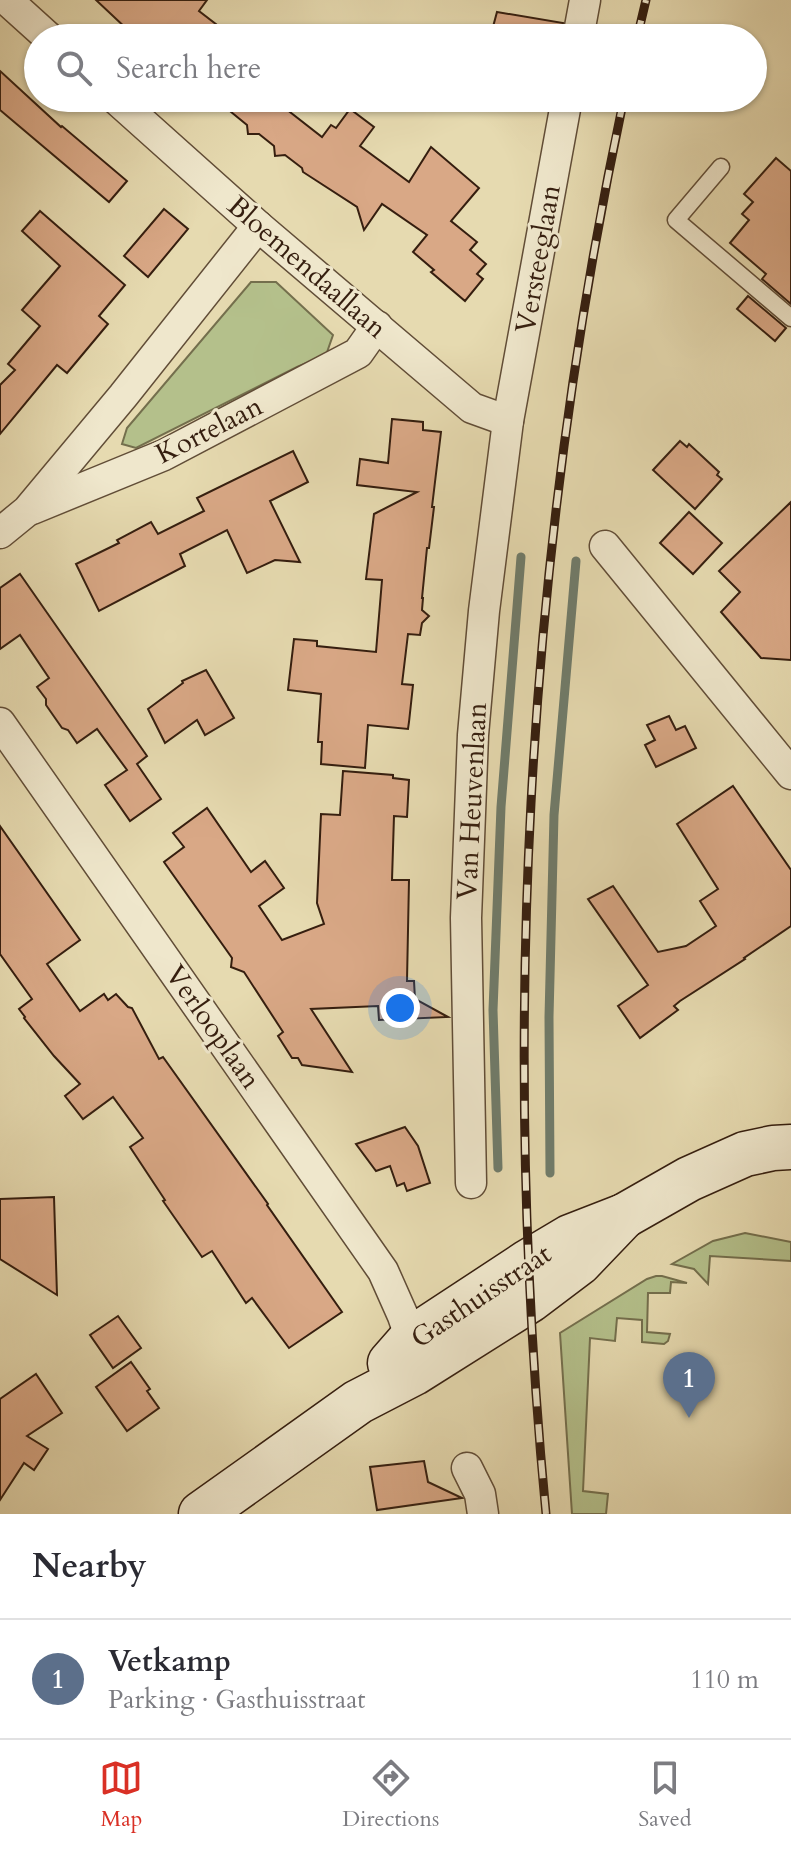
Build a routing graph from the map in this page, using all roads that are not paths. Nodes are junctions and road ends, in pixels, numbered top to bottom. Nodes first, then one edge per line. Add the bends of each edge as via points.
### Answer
1 (7, 0) edge
2 (585, 0) edge
3 (34, 24) edge
4 (581, 24) edge
5 (131, 112) edge
6 (564, 112) edge
7 (721, 167) dead end
8 (258, 226) junction
9 (791, 318) edge
10 (377, 326) junction
11 (508, 421) junction
12 (27, 511) junction
13 (0, 533) edge
14 (605, 546) dead end
15 (0, 723) edge
16 (791, 774) edge
17 (791, 1147) edge
18 (471, 1183) dead end
19 (624, 1216) junction
20 (411, 1339) junction
21 (358, 1402) junction
22 (467, 1468) dead end
23 (201, 1514) edge
24 (483, 1514) edge

1 - 3 street
2 - 4 street
5 - 8 street, Bloemendaallaan
6 - 11 street, Versteeglaan
7 - 9 lane via 676,220
8 - 10 street, Bloemendaallaan
8 - 12 street, Kortelaan
10 - 11 street, Bloemendaallaan via 472,408
10 - 12 street, Kortelaan via 358,353 344,361 164,455
11 - 18 street, Van Heuvenlaan via 473,735 466,918
12 - 13 street, Kortelaan
14 - 16 street
15 - 20 street, Verlooplaan via 383,1271
17 - 19 main road, Gasthuisstraat via 745,1154
19 - 20 main road, Gasthuisstraat via 570,1237
19 - 21 main road, Gasthuisstraat via 579,1263 530,1300
20 - 21 main road, Gasthuisstraat
21 - 23 main road, Gasthuisstraat
22 - 24 street

